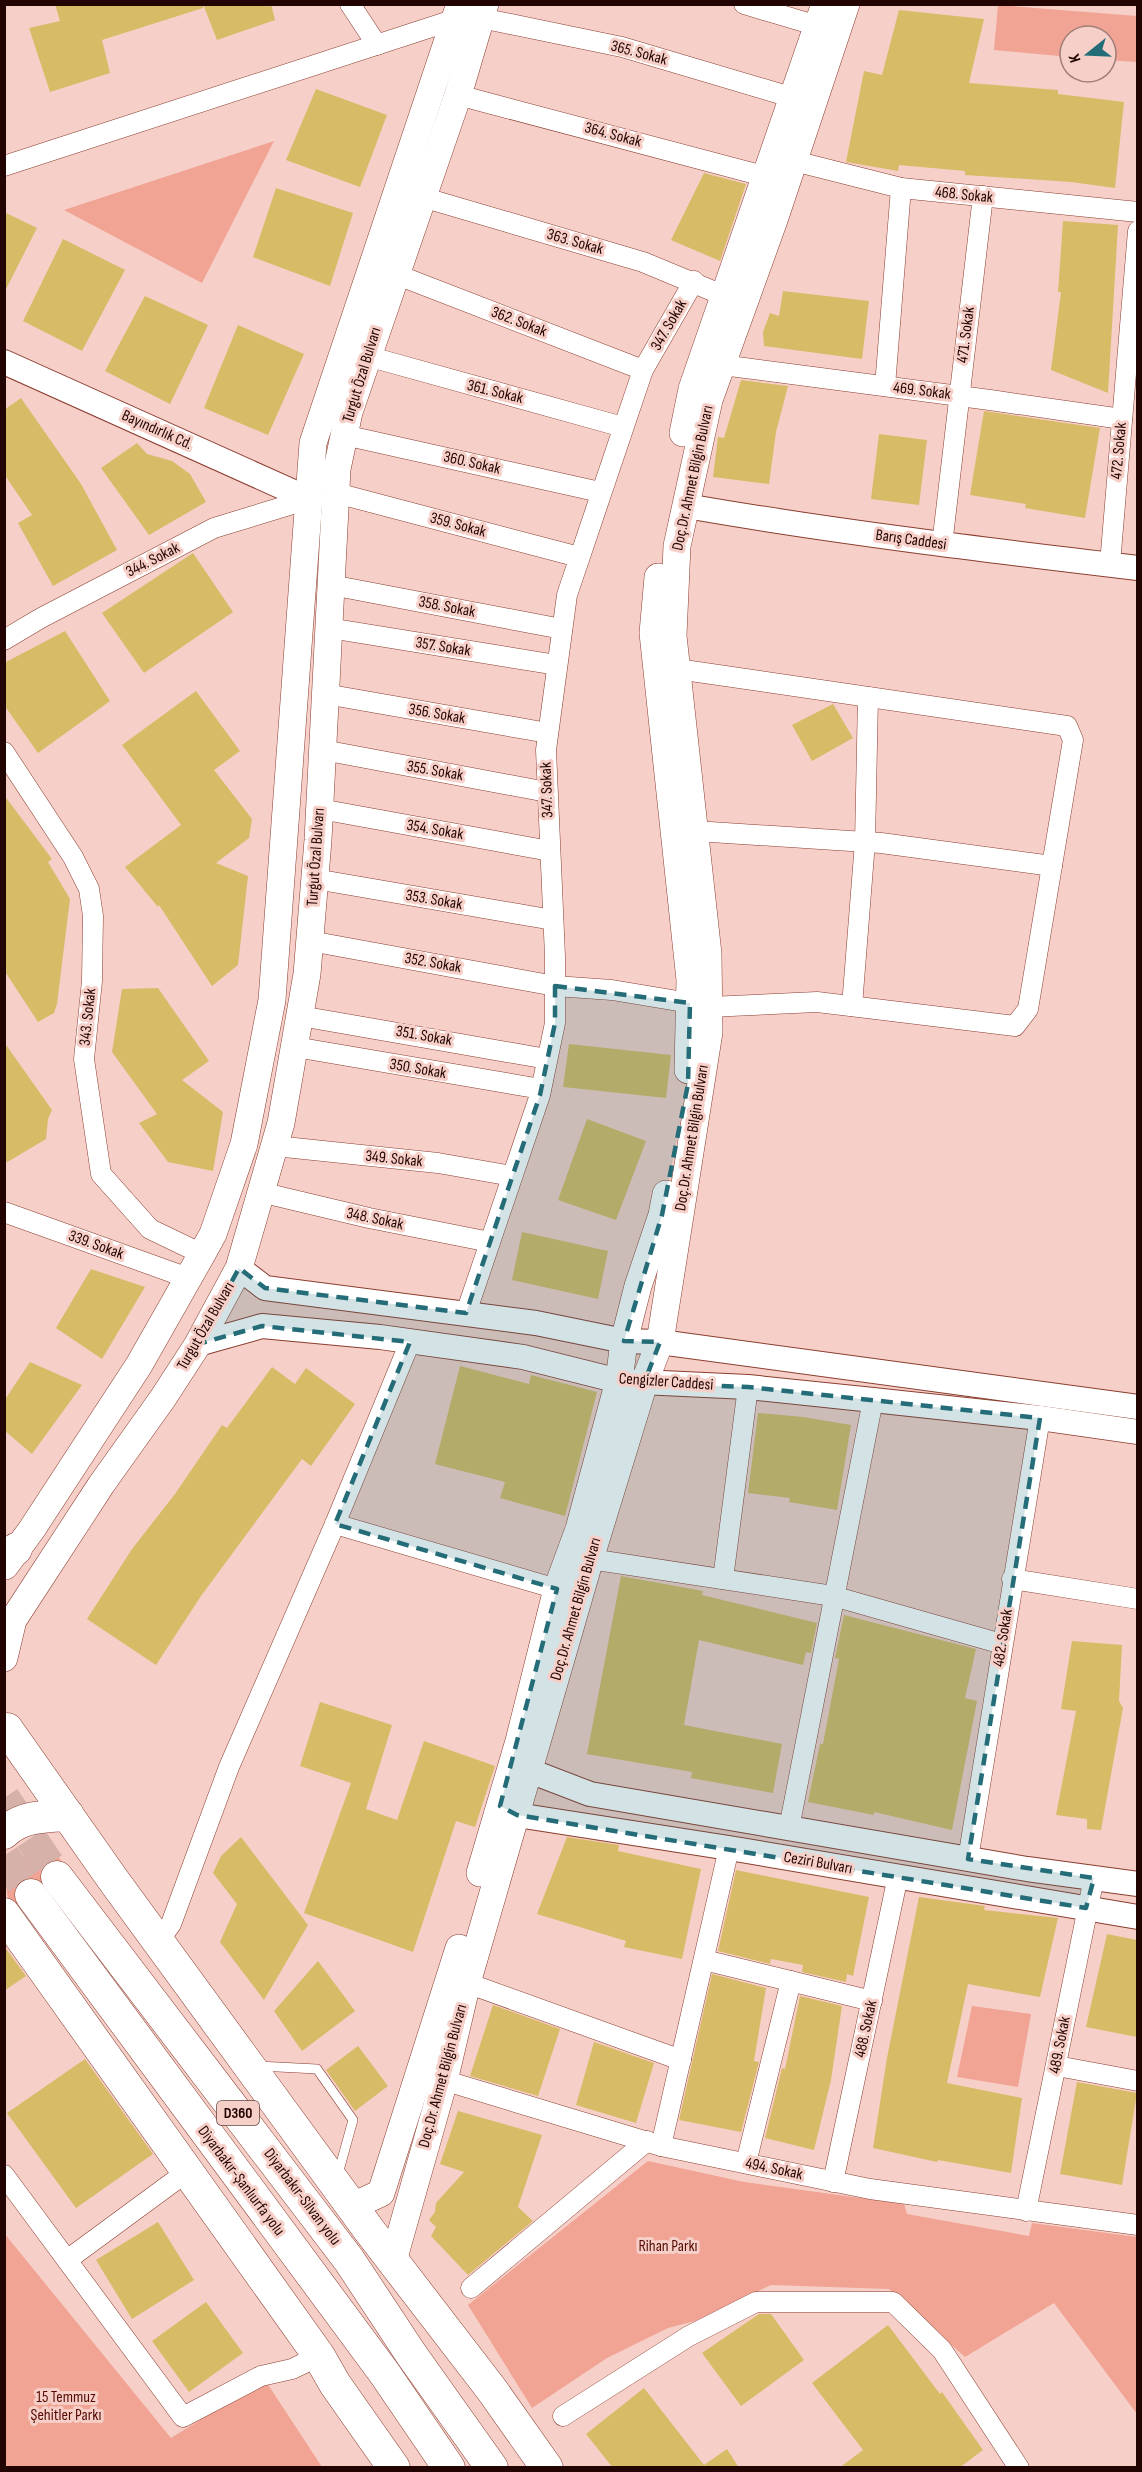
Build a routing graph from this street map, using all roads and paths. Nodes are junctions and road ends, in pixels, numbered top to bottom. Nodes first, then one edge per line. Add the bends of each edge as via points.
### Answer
1 (350, 4) edge
2 (744, 4) edge
3 (846, 4) edge
4 (471, 12) edge
5 (822, 15) edge
6 (376, 45) junction
7 (458, 95) junction
8 (794, 98) junction
9 (794, 161) junction
10 (4, 166) edge
11 (767, 177) junction
12 (901, 188) junction
13 (983, 196) junction
14 (422, 197) junction
15 (1137, 212) edge
16 (1137, 231) edge
17 (395, 274) junction
18 (694, 281) junction
19 (725, 296) junction
20 (367, 356) junction
21 (4, 362) edge
22 (722, 365) junction
23 (643, 370) junction
24 (885, 386) junction
25 (958, 396) junction
26 (1122, 420) junction
27 (623, 427) junction
28 (344, 435) junction
29 (600, 492) junction
30 (336, 493) junction
31 (309, 499) junction
32 (686, 506) junction
33 (942, 545) junction
34 (579, 557) junction
35 (1110, 564) junction
36 (1137, 568) edge
37 (331, 585) junction
38 (329, 628) junction
39 (562, 629) junction
40 (4, 640) edge
41 (557, 665) junction
42 (677, 669) junction
43 (325, 694) junction
44 (868, 697) junction
45 (548, 733) junction
46 (323, 750) junction
47 (4, 752) edge
48 (547, 792) junction
49 (320, 809) junction
50 (695, 831) junction
51 (865, 842) junction
52 (550, 851) junction
53 (1052, 866) junction
54 (315, 879) junction
55 (553, 920) junction
56 (310, 941) junction
57 (555, 986) junction
58 (699, 1005) junction
59 (852, 1006) junction
60 (300, 1016) junction
61 (295, 1047) junction
62 (548, 1059) junction
63 (541, 1089) junction
64 (274, 1146) junction
65 (512, 1176) junction
66 (260, 1192) junction
67 (4, 1212) edge
68 (490, 1242) junction
69 (202, 1254) junction
70 (239, 1268) junction
71 (188, 1278) junction
72 (466, 1313) junction
73 (624, 1341) junction
74 (410, 1342) junction
75 (660, 1342) junction
76 (198, 1344) junction
77 (632, 1382) junction
78 (748, 1388) junction
79 (873, 1400) junction
80 (1137, 1407) edge
81 (1040, 1418) junction
82 (1137, 1432) edge
83 (335, 1524) junction
84 (8, 1558) edge
85 (590, 1559) junction
86 (723, 1579) junction
87 (1012, 1579) junction
88 (557, 1589) junction
89 (833, 1596) junction
90 (1137, 1599) edge
91 (1002, 1644) junction
92 (4, 1658) edge
93 (7, 1729) dead end
94 (522, 1765) junction
95 (508, 1811) junction
96 (68, 1815) junction
97 (789, 1828) junction
98 (4, 1833) edge
99 (729, 1848) junction
100 (968, 1859) junction
101 (898, 1876) junction
102 (57, 1877) tunnel mouth
103 (1094, 1878) junction
104 (1137, 1884) edge
105 (31, 1896) tunnel mouth
106 (1086, 1908) junction
107 (4, 1914) tunnel mouth
108 (1137, 1917) edge
109 (158, 1942) junction
110 (704, 1960) junction
111 (791, 1981) junction
112 (467, 1983) junction
113 (872, 2001) junction
114 (681, 2060) junction
115 (250, 2066) junction
116 (1056, 2066) junction
117 (432, 2076) junction
118 (1137, 2081) edge
119 (654, 2144) junction
120 (746, 2163) junction
121 (188, 2171) junction
122 (4, 2175) edge
123 (833, 2182) junction
124 (344, 2194) junction
125 (1026, 2211) junction
126 (1137, 2225) edge
127 (67, 2260) junction
128 (393, 2261) junction
129 (471, 2288) dead end
130 (330, 2300) junction
131 (411, 2354) junction
132 (320, 2356) junction
133 (562, 2416) dead end
134 (1012, 2465) edge
135 (394, 2468) edge
136 (428, 2468) edge
137 (449, 2468) edge
138 (492, 2468) edge
139 (513, 2468) edge
140 (547, 2468) edge

1 - 6 street
2 - 5 street
3 - 9 main road, Doç.Dr. Ahmet Bilgin Bulvarı
4 - 6 street
4 - 7 main road, Turgut Özal Bulvarı
4 - 8 street, 365. Sokak via 622,46
4 - 31 main road, Turgut Özal Bulvarı via 313,443
5 - 8 main road, Doç.Dr. Ahmet Bilgin Bulvarı
6 - 10 street
7 - 11 street, 364. Sokak
7 - 14 main road, Turgut Özal Bulvarı
8 - 11 main road, Doç.Dr. Ahmet Bilgin Bulvarı
9 - 12 street, 468. Sokak
9 - 22 main road, Doç.Dr. Ahmet Bilgin Bulvarı
11 - 19 main road, Doç.Dr. Ahmet Bilgin Bulvarı
12 - 13 street, 468. Sokak
12 - 24 street
13 - 15 street, 468. Sokak
13 - 25 street, 471. Sokak
14 - 17 main road, Turgut Özal Bulvarı
14 - 18 street, 363. Sokak via 643,262
16 - 26 street, 472. Sokak
17 - 20 main road, Turgut Özal Bulvarı
17 - 23 street, 362. Sokak
18 - 19 street, 363. Sokak
18 - 23 street, 347. Sokak
19 - 58 main road, Doç.Dr. Ahmet Bilgin Bulvarı via 692,389 661,535 653,633 690,980
20 - 27 street, 361. Sokak
20 - 28 main road, Turgut Özal Bulvarı
21 - 31 street, Bayındırlık Cd.
22 - 24 street, 469. Sokak
22 - 32 main road, Doç.Dr. Ahmet Bilgin Bulvarı via 709,400
23 - 27 street, 347. Sokak
24 - 25 street, 469. Sokak
25 - 26 street, 469. Sokak
25 - 33 street, 471. Sokak
26 - 35 street, 472. Sokak
27 - 29 street, 347. Sokak
28 - 29 street, 360. Sokak
28 - 30 main road, Turgut Özal Bulvarı
29 - 34 street, 347. Sokak
30 - 34 street, 359. Sokak
30 - 37 main road, Turgut Özal Bulvarı
31 - 40 street, 344. Sokak via 214,528
31 - 69 main road, Turgut Özal Bulvarı via 272,1000 244,1144 213,1234
32 - 33 street, Barış Caddesi
32 - 42 main road, Doç.Dr. Ahmet Bilgin Bulvarı via 677,546 673,636
33 - 35 street, Barış Caddesi
34 - 39 street, 347. Sokak
35 - 36 street, Barış Caddesi
37 - 38 main road, Turgut Özal Bulvarı
37 - 39 street, 358. Sokak
38 - 41 street, 357. Sokak
38 - 43 main road, Turgut Özal Bulvarı
39 - 41 street, 347. Sokak
41 - 45 street, 347. Sokak
42 - 44 street
42 - 50 main road, Doç.Dr. Ahmet Bilgin Bulvarı
43 - 45 street, 356. Sokak
43 - 46 main road, Turgut Özal Bulvarı
44 - 51 street
44 - 53 street via 1066,726 1073,740
45 - 48 street, 347. Sokak
46 - 48 street, 355. Sokak
46 - 49 main road, Turgut Özal Bulvarı
47 - 69 street, 343. Sokak via 73,857 89,889 93,916 92,981 84,1059 100,1174 150,1229
48 - 52 street, 347. Sokak
49 - 52 street, 354. Sokak
49 - 54 main road, Turgut Özal Bulvarı
50 - 51 street
50 - 58 main road, Doç.Dr. Ahmet Bilgin Bulvarı via 708,954
51 - 53 street
51 - 59 street
52 - 55 street, 347. Sokak
53 - 59 street, 352. Sokak via 1028,1009 1015,1026
54 - 55 street, 353. Sokak
54 - 56 main road, Turgut Özal Bulvarı
55 - 57 street, 347. Sokak
56 - 57 street, 352. Sokak
56 - 60 main road, Turgut Özal Bulvarı
57 - 58 street, 352. Sokak via 612,990
57 - 62 street, 347. Sokak via 555,1023
58 - 59 street, 352. Sokak via 817,1002
58 - 73 main road, Doç.Dr. Ahmet Bilgin Bulvarı via 662,1215
58 - 75 main road, Doç.Dr. Ahmet Bilgin Bulvarı via 709,1032
60 - 61 main road, Turgut Özal Bulvarı
60 - 62 street, 351. Sokak
61 - 63 street, 350. Sokak
61 - 64 main road, Turgut Özal Bulvarı
62 - 63 street, 347. Sokak
63 - 65 street, 347. Sokak
64 - 65 street, 349. Sokak via 438,1163
64 - 66 main road, Turgut Özal Bulvarı
65 - 68 street, 347. Sokak
66 - 68 street, 348. Sokak
66 - 70 main road, Turgut Özal Bulvarı
67 - 71 street, 339. Sokak
68 - 72 street, 347. Sokak
69 - 71 main road, Turgut Özal Bulvarı
70 - 72 street via 265,1288
70 - 76 main road, Turgut Özal Bulvarı
71 - 84 main road, Turgut Özal Bulvarı via 139,1365
72 - 73 street
73 - 75 street
73 - 77 main road, Doç.Dr. Ahmet Bilgin Bulvarı
74 - 76 street, Cengizler Caddesi via 262,1326
74 - 77 street, Cengizler Caddesi via 523,1357
74 - 83 street
75 - 77 main road, Doç.Dr. Ahmet Bilgin Bulvarı
75 - 80 street
76 - 92 main road, Turgut Özal Bulvarı via 13,1620
77 - 78 street, Cengizler Caddesi
77 - 85 main road, Doç.Dr. Ahmet Bilgin Bulvarı
77 - 88 main road, Doç.Dr. Ahmet Bilgin Bulvarı
78 - 79 street, Cengizler Caddesi
78 - 86 street
79 - 81 street, Cengizler Caddesi
79 - 89 street
81 - 82 street, Cengizler Caddesi
81 - 87 street, 482. Sokak
83 - 88 street
83 - 109 street via 229,1767 171,1924
85 - 86 street
85 - 94 main road, Doç.Dr. Ahmet Bilgin Bulvarı
86 - 89 street
87 - 90 street
87 - 91 street, 482. Sokak
88 - 94 main road, Doç.Dr. Ahmet Bilgin Bulvarı
89 - 91 street
89 - 97 street
91 - 100 street, 482. Sokak
93 - 96 highway
94 - 95 main road, Doç.Dr. Ahmet Bilgin Bulvarı
94 - 97 street, Ceziri Bulvarı via 590,1794
95 - 99 street, Ceziri Bulvarı
95 - 112 main road, Doç.Dr. Ahmet Bilgin Bulvarı
95 - 117 main road, Doç.Dr. Ahmet Bilgin Bulvarı via 457,1955
96 - 98 highway via 29,1819
96 - 109 highway
97 - 100 street, Ceziri Bulvarı
99 - 101 street, Ceziri Bulvarı
99 - 110 street
100 - 103 street, Ceziri Bulvarı
101 - 106 street, Ceziri Bulvarı
101 - 113 street, 488. Sokak
102 - 131 highway, Diyarbakır-Silvan yolu / D360 via 349,2260
103 - 104 street, Ceziri Bulvarı
103 - 106 street, 489. Sokak
105 - 130 highway, Diyarbakır-Şanlıurfa yolu / D360
106 - 108 street, Ceziri Bulvarı
106 - 116 street, 489. Sokak
107 - 121 highway
109 - 115 highway
110 - 111 street
110 - 114 street
111 - 113 street
111 - 120 street
112 - 114 street
112 - 117 main road, Doç.Dr. Ahmet Bilgin Bulvarı
113 - 123 street, 488. Sokak
114 - 119 street
115 - 124 highway
115 - 124 lane via 317,2068 353,2120
116 - 118 street
116 - 125 street, 489. Sokak
117 - 119 street, 494. Sokak
117 - 124 main road, Doç.Dr. Ahmet Bilgin Bulvarı via 381,2193
117 - 128 main road, Doç.Dr. Ahmet Bilgin Bulvarı
119 - 120 street, 494. Sokak
119 - 129 street
120 - 123 street, 494. Sokak
121 - 127 street
121 - 132 highway
122 - 127 street
123 - 125 street, 494. Sokak
124 - 128 highway
125 - 126 street, 494. Sokak
127 - 132 street via 183,2417 261,2376 292,2369
128 - 140 highway
130 - 136 highway
130 - 137 highway, Diyarbakır-Şanlıurfa yolu / D360
131 - 138 highway, Diyarbakır-Silvan yolu / D360
131 - 139 highway
132 - 135 highway
133 - 134 street via 689,2336 756,2302 893,2302 942,2350

